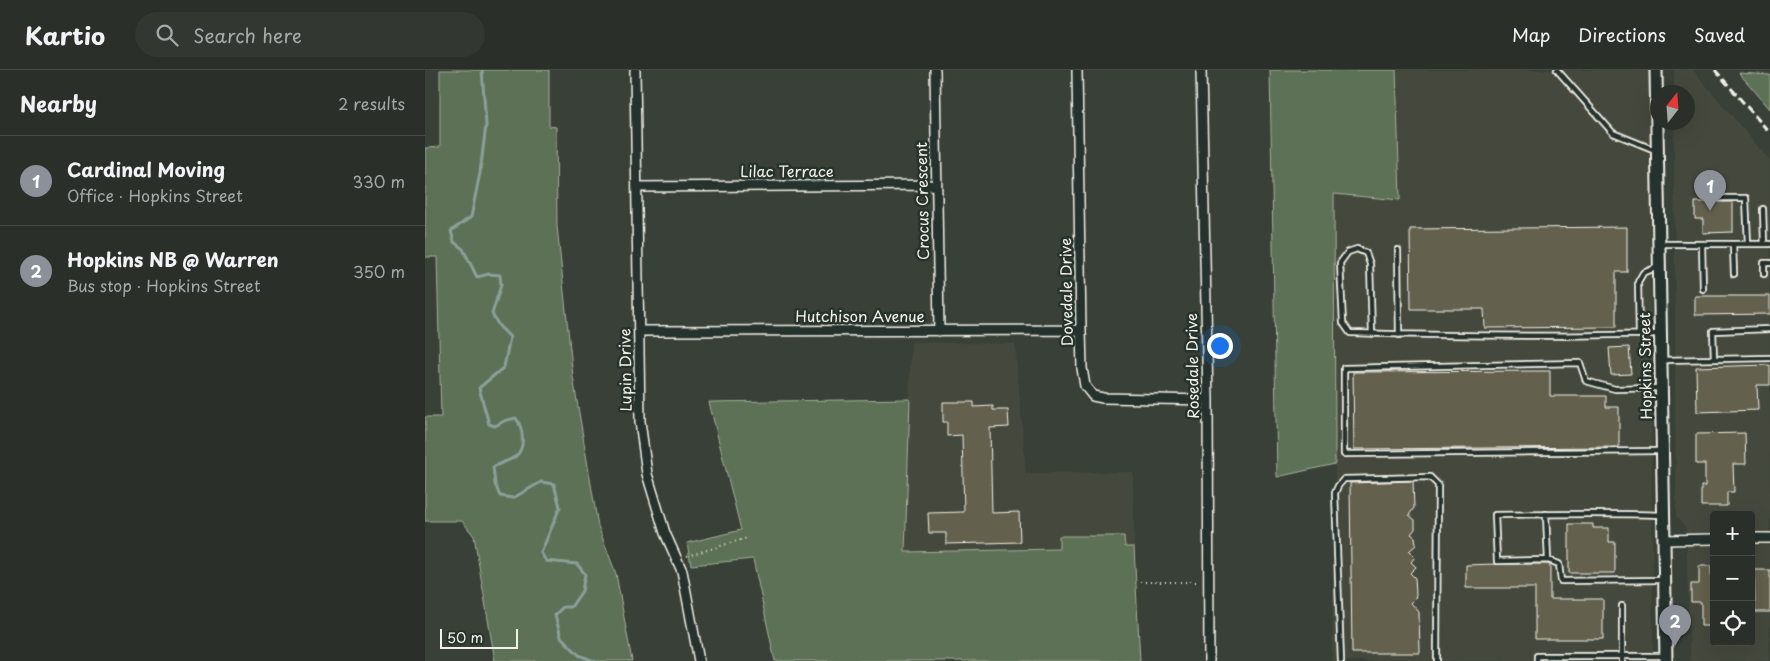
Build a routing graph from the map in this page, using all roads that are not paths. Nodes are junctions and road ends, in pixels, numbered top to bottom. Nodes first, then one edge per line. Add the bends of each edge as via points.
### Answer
1 (635, 70) edge
2 (935, 70) edge
3 (1077, 70) edge
4 (1201, 70) edge
5 (1557, 70) edge
6 (1656, 70) edge
7 (1657, 151) junction
8 (936, 185) junction
9 (637, 187) junction
10 (1718, 198) dead end
11 (1763, 209) dead end
12 (1658, 244) junction
13 (1703, 244) junction
14 (1733, 244) junction
15 (1748, 244) junction
16 (1764, 244) junction
17 (1770, 244) edge
18 (1397, 250) dead end
19 (1770, 263) edge
20 (1659, 266) junction
21 (1733, 274) dead end
22 (1764, 274) dead end
23 (1703, 290) dead end
24 (1770, 329) edge
25 (1081, 330) junction
26 (639, 331) junction
27 (939, 331) junction
28 (1372, 334) junction
29 (1399, 334) junction
30 (1659, 334) junction
31 (1639, 335) junction
32 (1770, 358) edge
33 (1714, 359) junction
34 (1660, 360) junction
35 (1661, 388) junction
36 (1208, 400) junction
37 (1663, 452) junction
38 (1546, 514) junction
39 (1664, 515) junction
40 (1755, 538) edge
41 (1770, 538) edge
42 (1710, 539) edge
43 (1663, 540) junction
44 (1548, 560) junction
45 (1664, 580) junction
46 (1622, 606) dead end
47 (1622, 658) edge
48 (1666, 659) edge
49 (699, 661) edge
50 (1209, 661) edge
51 (1341, 661) edge
52 (1437, 661) edge
53 (1537, 661) edge

1 - 9 street, Lupin Drive
2 - 8 street, Crocus Crescent
3 - 25 street, Dovedale Drive
4 - 36 street, Rosedale Drive
5 - 7 lane via 1613,133
6 - 7 main road, Hopkins Street
7 - 12 main road, Hopkins Street
8 - 9 street, Lilac Terrace
8 - 27 street, Crocus Crescent
9 - 26 street, Lupin Drive
10 - 15 lane via 1745,198
11 - 16 lane
12 - 13 lane
12 - 20 main road, Hopkins Street
13 - 14 lane
13 - 23 lane
14 - 15 lane
14 - 21 lane
15 - 16 lane
16 - 17 lane
18 - 29 lane
19 - 22 lane via 1764,264
20 - 30 main road, Hopkins Street
20 - 31 lane via 1643,273 1638,282
24 - 33 lane via 1713,331
25 - 27 street, Hutchison Avenue
25 - 36 street, Dovedale Drive via 1085,386 1093,396
26 - 27 street, Hutchison Avenue
26 - 49 street, Lupin Drive via 640,421 647,474 665,533 682,572
28 - 28 lane via 1350,333 1343,322 1340,263 1348,252 1357,249 1366,253 1370,264
28 - 29 lane
29 - 31 lane via 1480,337
30 - 31 lane
30 - 34 main road, Hopkins Street
32 - 33 lane
33 - 34 lane
34 - 35 main road, Hopkins Street
35 - 37 main road, Hopkins Street
35 - 37 lane via 1615,389 1585,381 1580,363 1344,368 1344,454
36 - 50 street, Rosedale Drive
37 - 39 main road, Hopkins Street
38 - 39 lane
38 - 44 lane
38 - 44 lane via 1495,515 1497,561
39 - 43 main road, Hopkins Street
40 - 41 street
42 - 43 street
43 - 45 main road, Hopkins Street
44 - 45 lane via 1559,564 1561,582
45 - 48 main road, Hopkins Street
46 - 47 lane
47 - 48 lane
47 - 53 lane via 1537,656
51 - 52 lane via 1335,493 1338,486 1344,479 1430,477 1438,485

